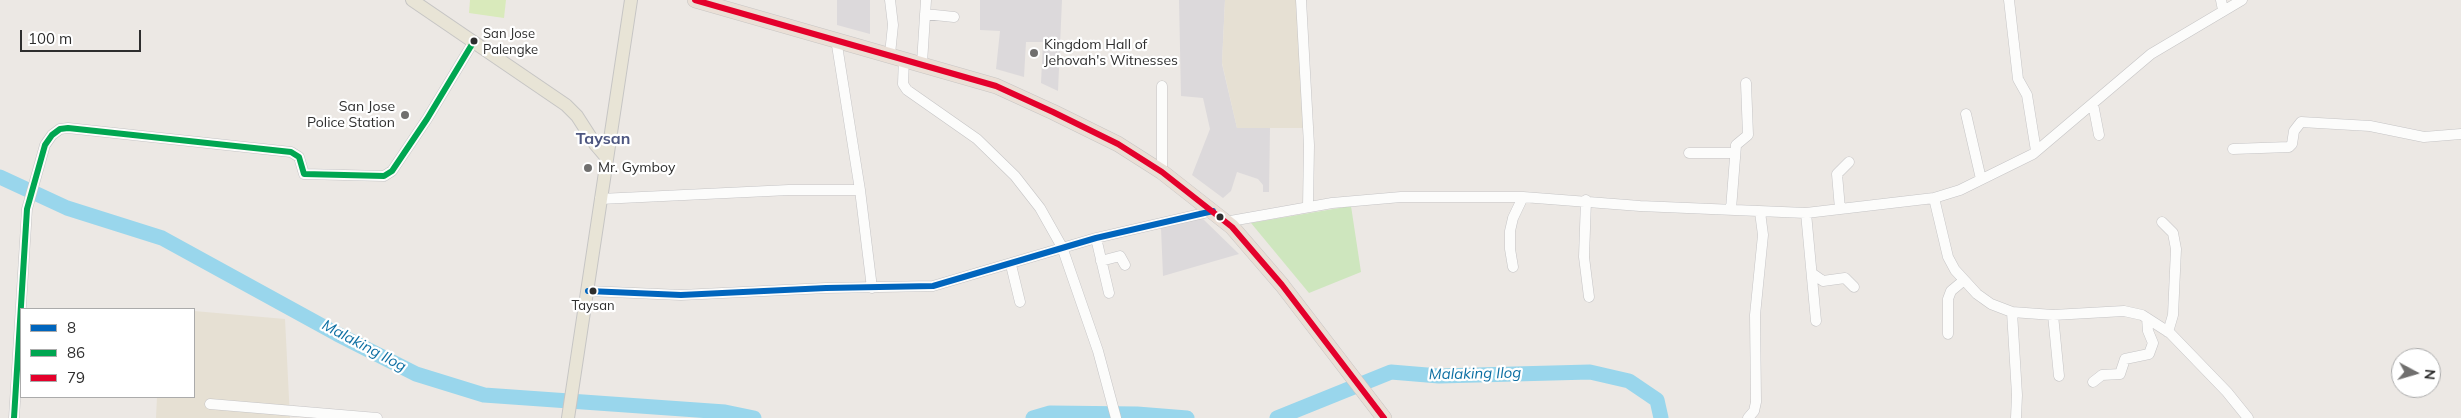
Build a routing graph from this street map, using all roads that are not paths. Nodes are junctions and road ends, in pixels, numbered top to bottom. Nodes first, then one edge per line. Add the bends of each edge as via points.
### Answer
1 (412, 0) edge
2 (631, 0) edge
3 (695, 0) edge
4 (890, 0) edge
5 (926, 0) edge
6 (1301, 0) edge
7 (2009, 0) edge
8 (2242, 0) edge
9 (2222, 5) edge
10 (925, 14) junction
11 (954, 17) dead end
12 (836, 39) junction
13 (474, 41) junction
14 (897, 56) junction
15 (922, 63) junction
16 (1746, 83) dead end
17 (1162, 86) dead end
18 (2093, 104) junction
19 (1966, 114) dead end
20 (2461, 134) edge
21 (2099, 135) dead end
22 (2233, 149) dead end
23 (2036, 151) junction
24 (1690, 153) dead end
25 (1735, 153) junction
26 (606, 157) junction
27 (1849, 162) dead end
28 (1162, 172) junction
29 (1981, 179) junction
30 (860, 190) junction
31 (1523, 197) junction
32 (1934, 198) junction
33 (600, 199) junction
34 (1586, 200) junction
35 (1308, 207) junction
36 (1731, 209) junction
37 (1840, 210) junction
38 (1213, 211) junction
39 (1760, 212) junction
40 (1806, 213) junction
41 (1225, 222) junction
42 (2162, 222) dead end
43 (1096, 238) junction
44 (1062, 247) junction
45 (1101, 262) junction
46 (1011, 265) junction
47 (1124, 265) dead end
48 (1513, 267) dead end
49 (1813, 274) junction
50 (1963, 281) junction
51 (1854, 287) dead end
52 (872, 288) junction
53 (588, 291) junction
54 (1109, 293) dead end
55 (1589, 297) dead end
56 (1020, 302) dead end
57 (21, 308) edge
58 (2012, 312) junction
59 (2053, 315) junction
60 (2147, 318) junction
61 (1816, 321) dead end
62 (20, 322) edge
63 (2168, 332) junction
64 (1948, 334) dead end
65 (2059, 376) dead end
66 (2093, 382) dead end
67 (210, 404) dead end
68 (295, 414) edge
69 (1381, 414) edge
70 (568, 416) edge
71 (14, 418) edge
72 (377, 418) edge
73 (1116, 418) edge
74 (1748, 418) edge
75 (2016, 418) edge
76 (2248, 418) edge

1 - 13 main road
2 - 26 main road
3 - 12 highway
4 - 14 street
5 - 10 street
6 - 35 street via 1309,145
7 - 23 street via 2018,79 2027,95
8 - 9 street
9 - 18 street via 2151,54
10 - 11 street
10 - 15 street
12 - 14 highway
12 - 30 street
13 - 26 main road via 566,105
13 - 57 street via 422,126 392,171 384,176 304,174 299,157 291,152 60,129 46,145 27,209
14 - 15 highway
14 - 44 street via 907,90 955,122 1004,164 1040,208
15 - 28 highway via 996,86 1118,144
16 - 25 street via 1748,135 1744,141 1738,142
17 - 28 street
18 - 21 street
18 - 23 street
19 - 29 street
20 - 22 street via 2424,136 2370,126 2301,122 2289,147
23 - 29 street
24 - 25 street
25 - 36 street
26 - 33 main road
27 - 37 street via 1837,174
28 - 38 highway
29 - 32 street
30 - 33 street
30 - 52 street
31 - 34 street
31 - 35 street via 1401,197
31 - 48 street via 1510,231
32 - 37 street
32 - 50 street via 1948,258
33 - 53 main road
34 - 36 street via 1640,206
34 - 55 street via 1584,257
35 - 41 street
36 - 39 street
37 - 40 street
38 - 41 highway
38 - 43 street
39 - 40 street
39 - 74 street via 1764,235 1755,315 1756,402
40 - 49 street
41 - 69 highway via 1282,285
42 - 63 street via 2173,233 2176,249 2172,322
43 - 44 street
43 - 45 street
44 - 46 street
44 - 73 street
45 - 47 street via 1120,256
45 - 54 street
46 - 52 street via 933,286
46 - 56 street
49 - 51 street via 1823,281 1846,278
49 - 61 street
50 - 58 street via 1991,304
50 - 64 street via 1951,291 1948,299
52 - 53 street via 681,295
53 - 70 main road
58 - 59 street
58 - 75 street
59 - 60 street via 2124,311
59 - 65 street
60 - 63 street
60 - 66 street via 2153,343 2149,354 2126,359 2121,373 2102,375
62 - 71 street
63 - 76 street
67 - 68 street
68 - 72 street

